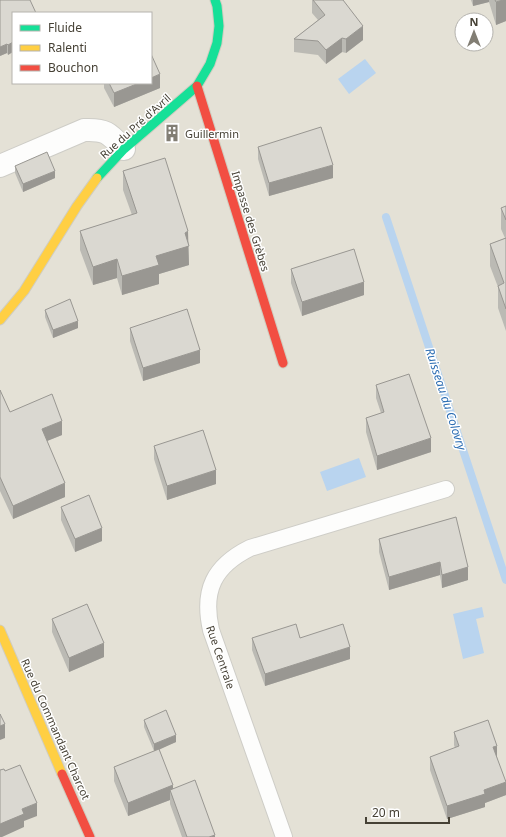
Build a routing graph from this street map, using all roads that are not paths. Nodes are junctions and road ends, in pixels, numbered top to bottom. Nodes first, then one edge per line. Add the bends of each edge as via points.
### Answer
1 (215, 0) edge
2 (197, 86) junction
3 (124, 149) junction
4 (0, 166) edge
5 (0, 320) edge
6 (283, 363) dead end
7 (446, 489) dead end
8 (0, 630) edge
9 (90, 837) edge
10 (284, 837) edge

1 - 2 street, Rue du Pré d'Avril via 217,43 210,64
2 - 3 street, Rue du Pré d'Avril
2 - 6 street, Impasse des Grèbes
3 - 4 street via 112,136 99,129 84,130
3 - 5 street, Rue du Pré d'Avril via 97,177 24,291
7 - 10 lane, Rue Centrale via 250,548 227,563 211,586 207,614 211,630
8 - 9 street, Rue du Commandant Charcot

